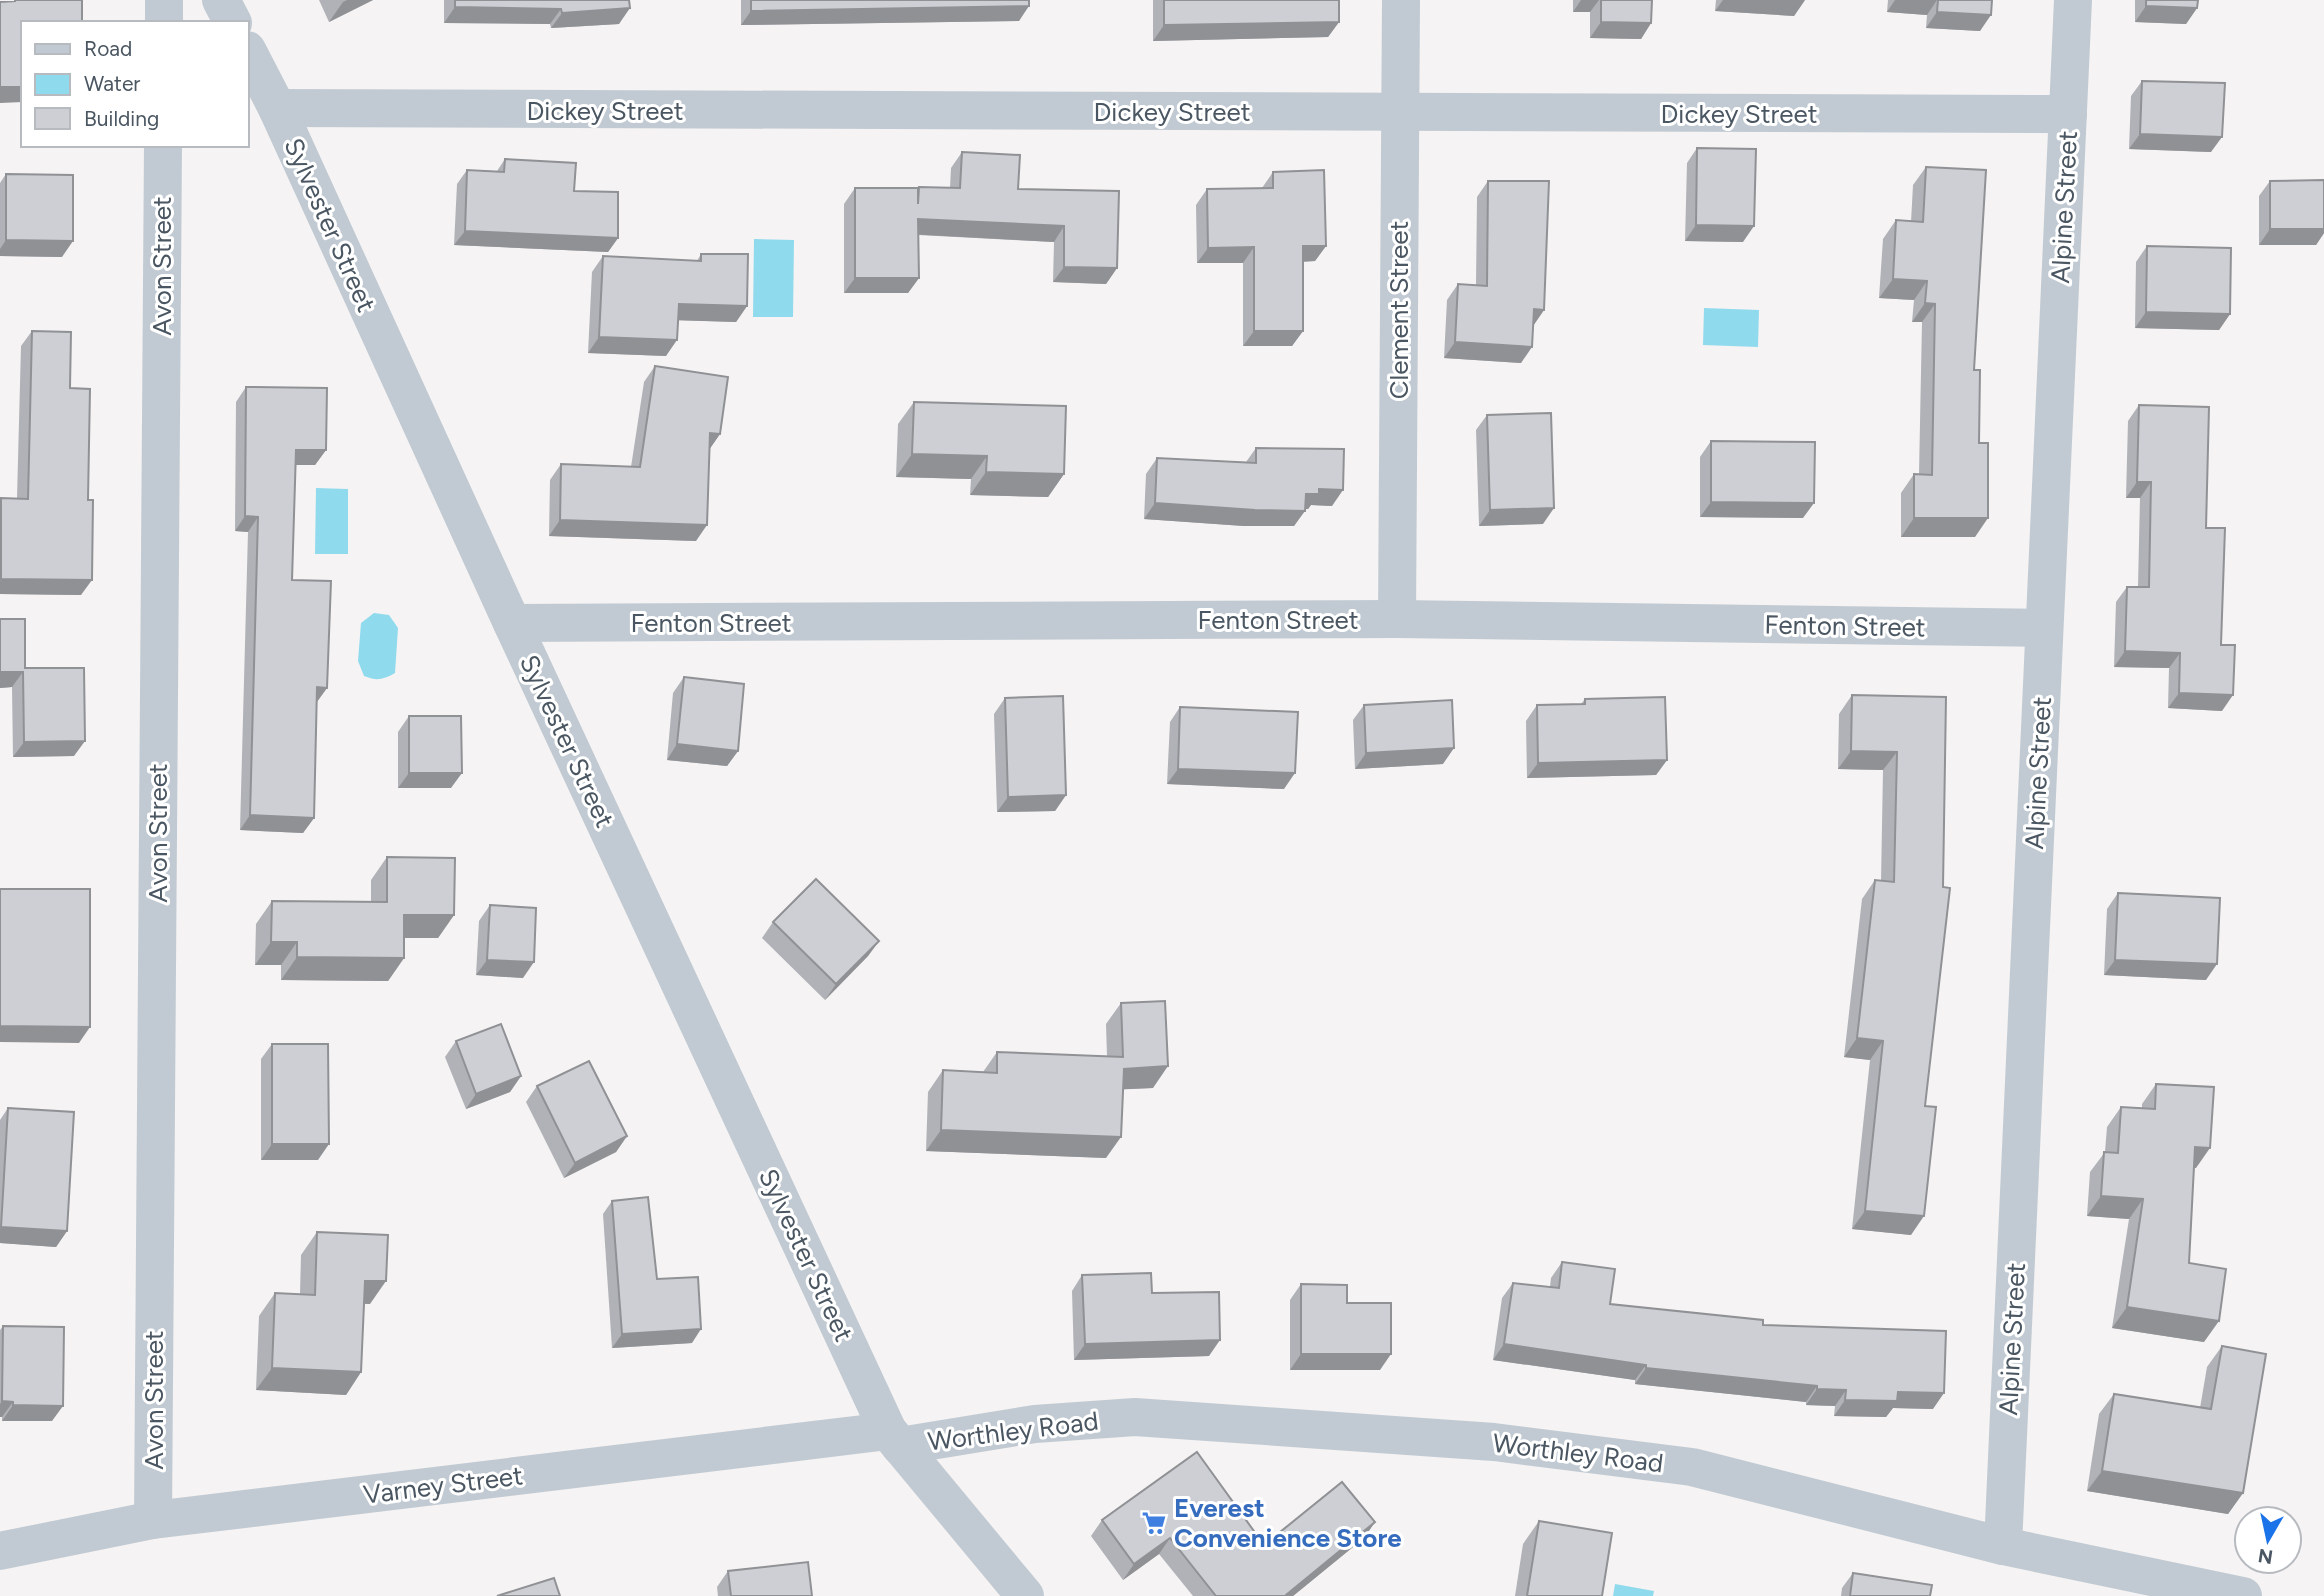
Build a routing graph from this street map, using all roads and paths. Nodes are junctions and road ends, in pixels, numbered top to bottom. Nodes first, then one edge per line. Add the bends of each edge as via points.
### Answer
1 (164, 0) edge
2 (221, 0) edge
3 (1401, 0) edge
4 (2073, 0) edge
5 (164, 21) edge
6 (232, 21) edge
7 (248, 52) edge
8 (277, 108) junction
9 (1401, 113) junction
10 (2068, 114) junction
11 (163, 147) edge
12 (1397, 619) junction
13 (512, 624) junction
14 (2044, 628) junction
15 (894, 1438) junction
16 (153, 1520) junction
17 (2003, 1546) junction
18 (0, 1551) edge
19 (1025, 1596) edge
20 (2243, 1596) edge

1 - 5 street
2 - 6 street
3 - 9 street, Clement Street
4 - 10 street, Alpine Street
7 - 8 street, Sylvester Street
8 - 9 street, Dickey Street
8 - 13 street, Sylvester Street
9 - 10 street, Dickey Street
9 - 12 street, Clement Street
10 - 14 street, Alpine Street
11 - 16 street, Avon Street
12 - 13 street, Fenton Street
12 - 14 street, Fenton Street
13 - 15 street, Sylvester Street
14 - 17 street, Alpine Street
15 - 16 street, Varney Street
15 - 17 street, Worthley Road via 1135,1417 1494,1442 1692,1467
15 - 19 street, Sylvester Street
16 - 18 street, Varney Street
17 - 20 street, Worthley Road

